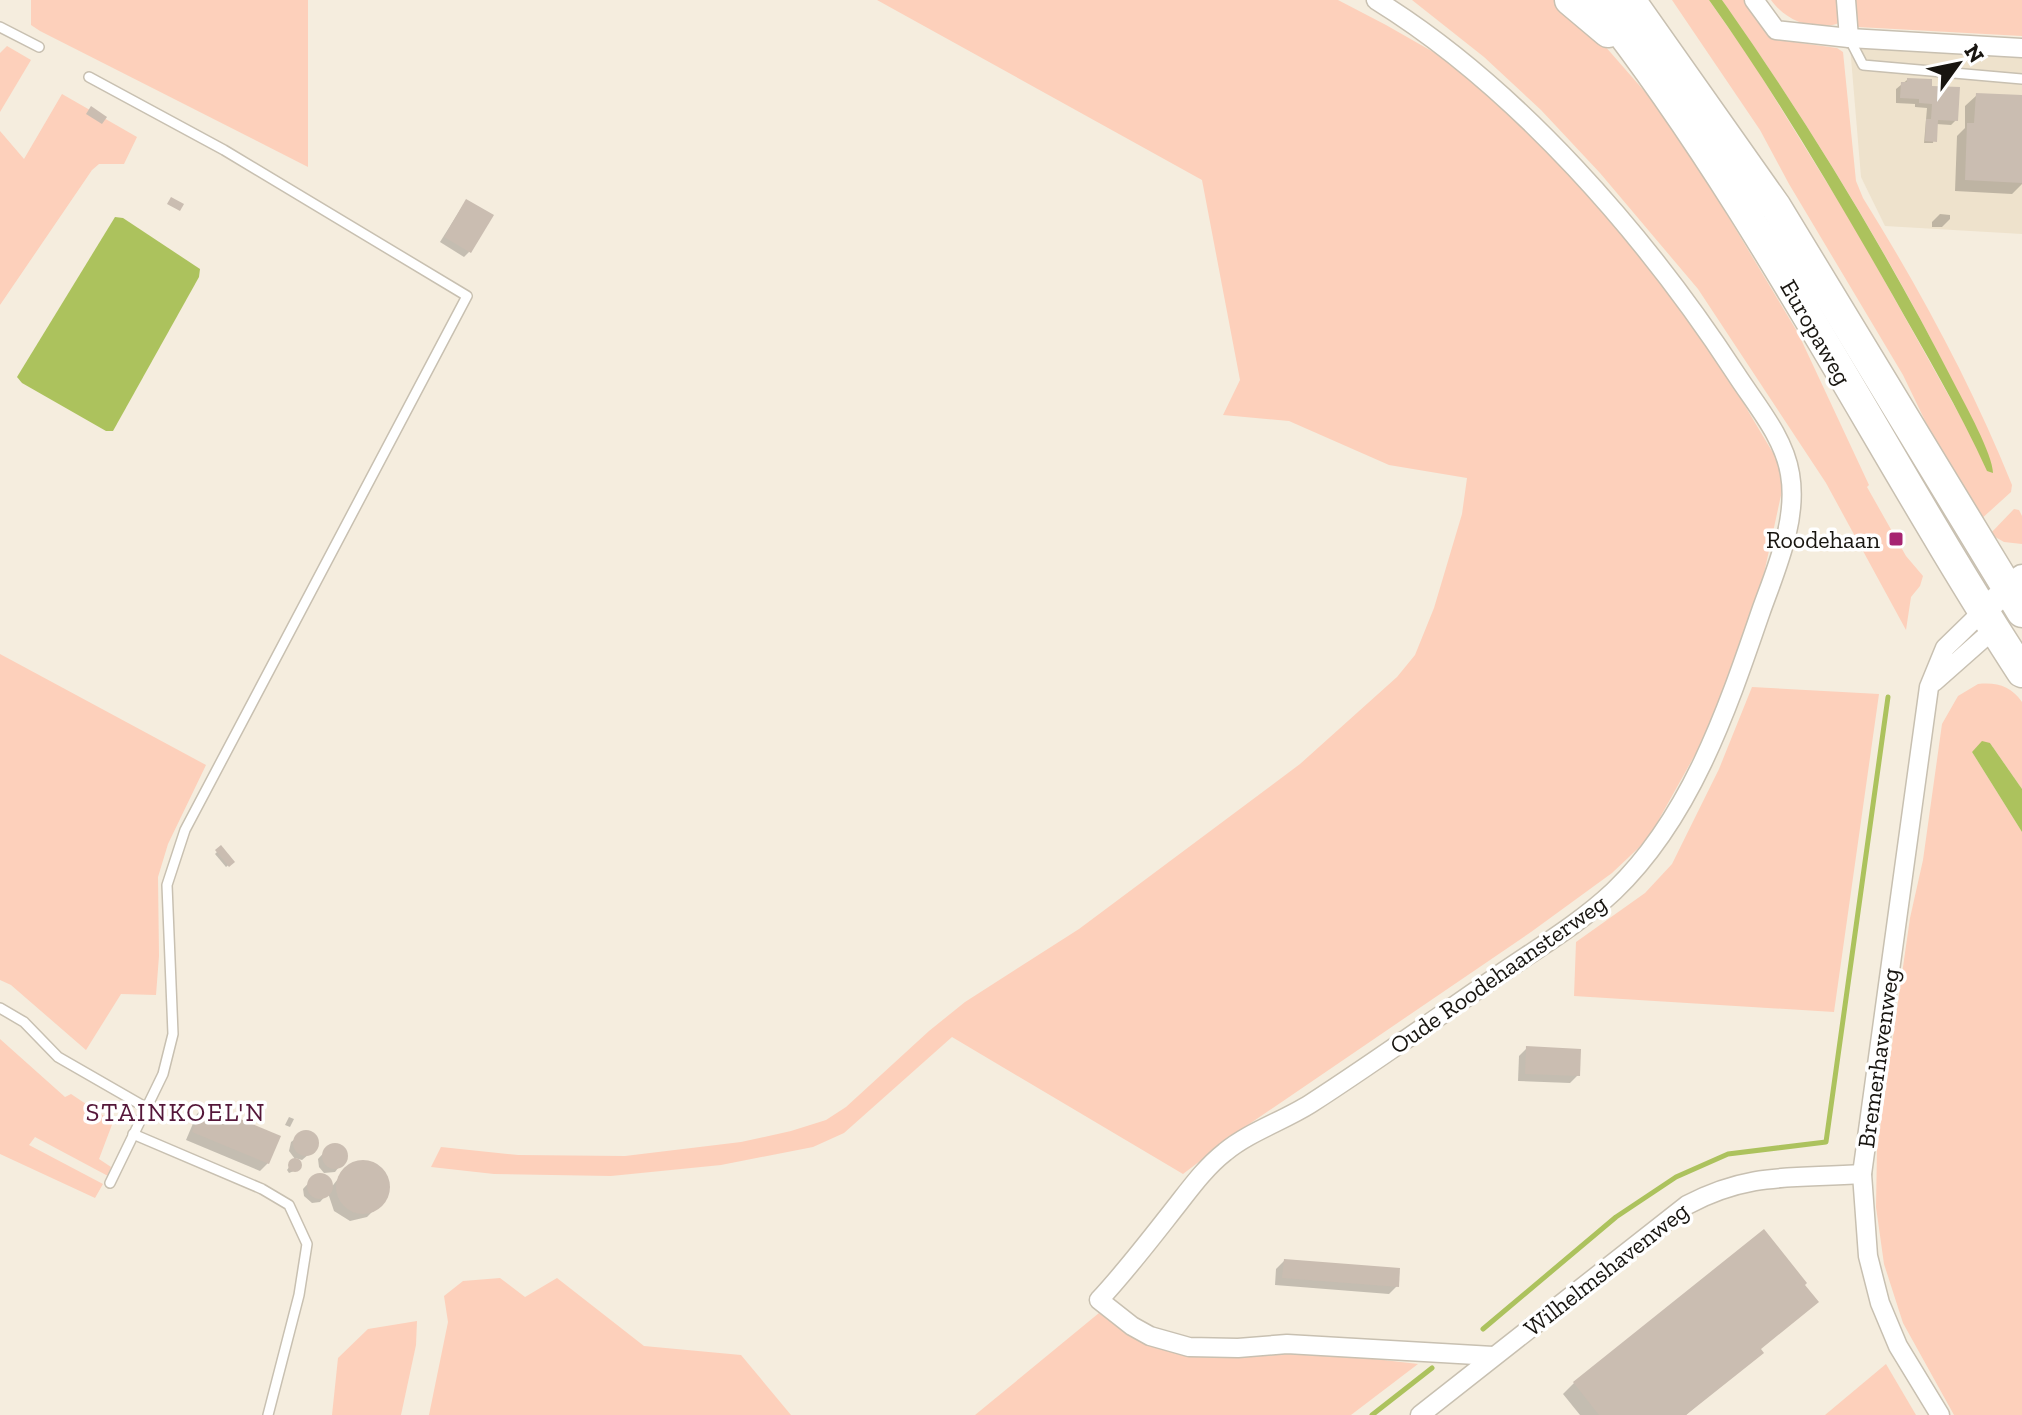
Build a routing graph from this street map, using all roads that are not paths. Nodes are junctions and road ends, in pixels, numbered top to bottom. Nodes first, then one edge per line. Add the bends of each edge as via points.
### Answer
1 (1376, 0) edge
2 (1570, 0) edge
3 (1597, 0) edge
4 (1630, 0) edge
5 (1649, 0) edge
6 (1754, 0) edge
7 (1846, 0) edge
8 (0, 27) edge
9 (1849, 38) junction
10 (39, 47) dead end
11 (2022, 48) edge
12 (1643, 58) junction
13 (89, 77) dead end
14 (2022, 79) edge
15 (1696, 92) junction
16 (2018, 597) edge
17 (1988, 620) junction
18 (2022, 672) edge
19 (0, 1008) edge
20 (145, 1107) junction
21 (133, 1134) junction
22 (1862, 1174) junction
23 (110, 1183) dead end
24 (1493, 1356) junction
25 (268, 1415) edge
26 (1420, 1415) edge
27 (1940, 1415) edge

1 - 24 street, Oude Roodehaansterweg via 1494,89 1591,186 1667,276 1778,438 1790,471 1789,518 1739,676 1706,754 1671,821 1631,874 1588,913 1403,1041 1306,1106 1228,1149 1099,1300 1150,1336 1189,1347 1287,1344
2 - 12 highway
3 - 12 highway, Europaweg
4 - 15 highway, Europaweg
5 - 15 highway
6 - 9 street via 1776,30
7 - 9 street
8 - 10 lane
9 - 11 street
9 - 14 lane via 1863,65
12 - 17 highway, Europaweg via 1749,217
13 - 20 lane via 224,150 467,296 185,830 167,885 173,1034 163,1074
15 - 16 highway, Europaweg via 1776,207
16 - 17 street
17 - 18 highway, Europaweg
17 - 22 street, Bremerhavenweg via 1945,648 1929,687
19 - 20 lane via 24,1022 58,1057
20 - 21 lane
21 - 23 lane
21 - 25 lane via 289,1205 307,1244
22 - 24 street, Wilhelmshavenweg via 1764,1178 1705,1195 1670,1216
22 - 27 street, Bremerhavenweg via 1868,1256 1880,1303 1898,1346
24 - 26 street, Wilhelmshavenweg

